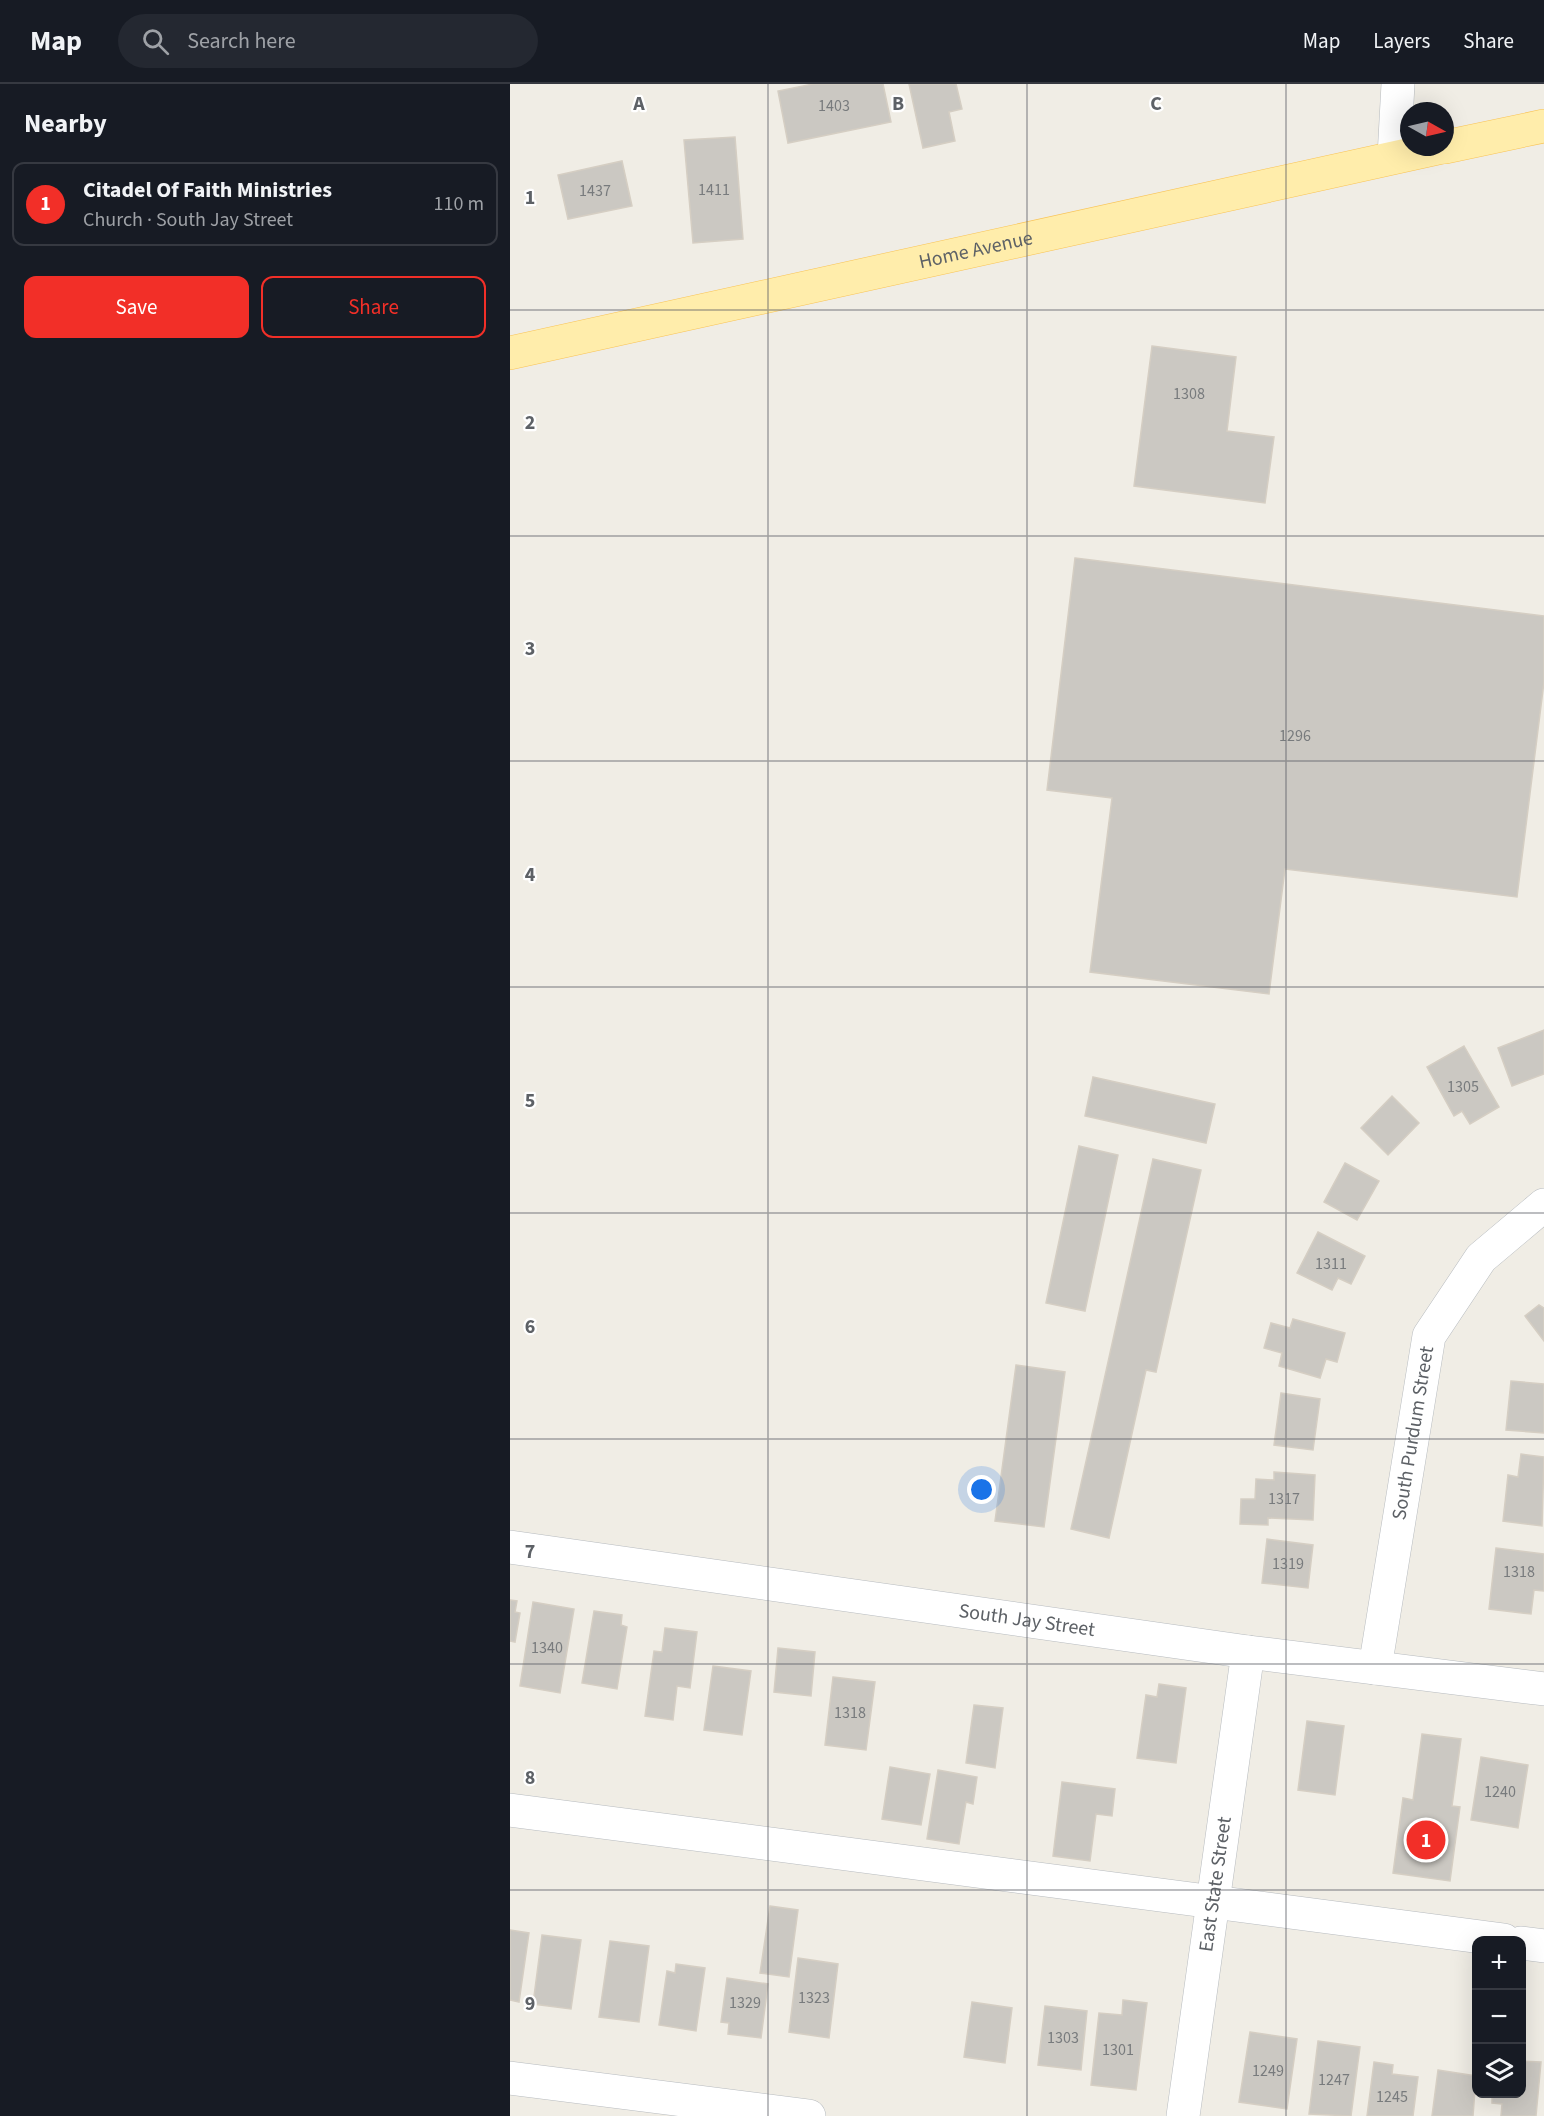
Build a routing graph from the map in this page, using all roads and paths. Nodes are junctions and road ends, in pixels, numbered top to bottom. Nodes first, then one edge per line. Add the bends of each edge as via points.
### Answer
1 (1398, 84) edge
2 (1544, 126) edge
3 (1454, 145) edge
4 (1400, 156) edge
5 (1394, 157) junction
6 (510, 353) edge
7 (1544, 1205) edge
8 (510, 1547) edge
9 (1248, 1652) junction
10 (1375, 1668) junction
11 (1544, 1689) edge
12 (510, 1810) edge
13 (1215, 1902) junction
14 (1472, 1937) edge
15 (1526, 1944) edge
16 (1544, 1946) edge
17 (510, 2078) edge
18 (809, 2116) edge
19 (1183, 2116) edge

1 - 5 street
2 - 3 main road, Home Avenue
4 - 5 main road, Home Avenue
5 - 6 main road, Home Avenue
7 - 10 street, South Purdum Street via 1481,1258 1429,1336
8 - 9 street, South Jay Street
9 - 10 street, South Jay Street
9 - 13 street, East State Street
10 - 11 street, South Jay Street
12 - 13 street
13 - 14 street
13 - 19 street, East State Street
15 - 16 street
17 - 18 street

